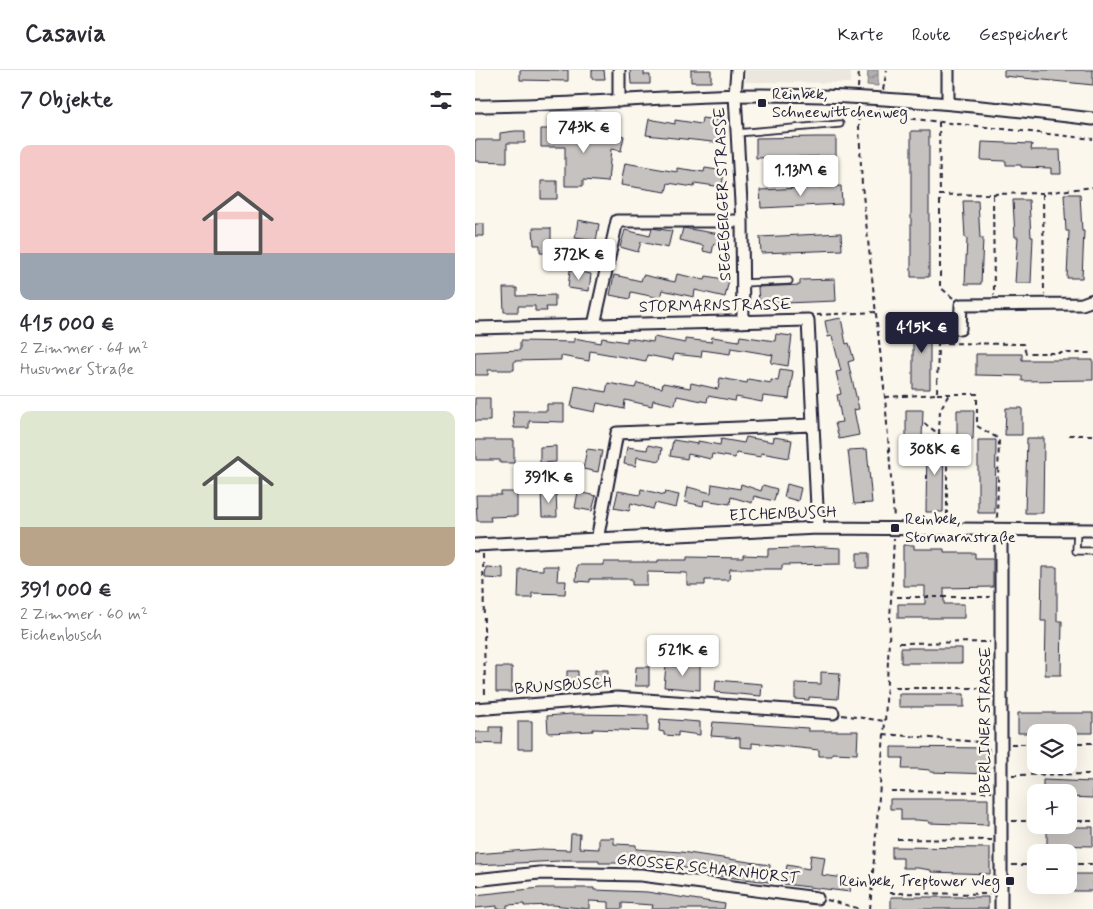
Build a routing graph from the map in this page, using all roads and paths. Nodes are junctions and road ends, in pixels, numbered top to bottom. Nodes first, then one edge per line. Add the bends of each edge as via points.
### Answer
1 (619, 70) edge
2 (737, 70) edge
3 (859, 70) edge
4 (887, 70) edge
5 (949, 70) edge
6 (735, 95) junction
7 (857, 96) junction
8 (619, 101) junction
9 (877, 102) junction
10 (948, 102) junction
11 (475, 106) edge
12 (1093, 119) edge
13 (939, 122) junction
14 (840, 124) dead end
15 (737, 133) junction
16 (1093, 139) edge
17 (1093, 186) edge
18 (1043, 194) junction
19 (940, 195) junction
20 (993, 195) junction
21 (742, 221) junction
22 (789, 282) dead end
23 (743, 283) junction
24 (1093, 300) edge
25 (1044, 304) junction
26 (961, 305) junction
27 (994, 305) junction
28 (876, 312) junction
29 (808, 320) junction
30 (743, 322) junction
31 (594, 325) junction
32 (475, 328) edge
33 (960, 329) joint
34 (938, 343) junction
35 (1093, 353) edge
36 (937, 394) junction
37 (949, 394) junction
38 (885, 397) junction
39 (924, 424) dead end
40 (812, 425) junction
41 (939, 434) junction
42 (1069, 435) dead end
43 (1093, 435) edge
44 (818, 528) junction
45 (895, 528) junction
46 (947, 529) junction
47 (999, 530) junction
48 (1077, 530) junction
49 (1093, 530) edge
50 (475, 535) edge
51 (597, 540) junction
52 (478, 545) edge
53 (1093, 551) edge
54 (897, 597) dead end
55 (1001, 597) junction
56 (1000, 642) junction
57 (899, 643) dead end
58 (895, 688) dead end
59 (1001, 688) junction
60 (480, 708) edge
61 (833, 714) joint
62 (885, 722) junction
63 (884, 734) junction
64 (1093, 743) edge
65 (1002, 744) junction
66 (1027, 744) edge
67 (1077, 744) edge
68 (1093, 774) edge
69 (1002, 775) junction
70 (891, 791) dead end
71 (1001, 792) junction
72 (1093, 820) edge
73 (1027, 821) edge
74 (1077, 821) edge
75 (1002, 822) junction
76 (897, 839) dead end
77 (1002, 840) junction
78 (1077, 864) edge
79 (1093, 864) edge
80 (1002, 865) junction
81 (1027, 865) edge
82 (475, 880) edge
83 (890, 893) dead end
84 (1002, 894) junction
85 (817, 898) joint
86 (861, 909) edge
87 (870, 909) edge
88 (1001, 909) edge

1 - 8 street
2 - 6 street, SEGEBERGER STRASSE
3 - 7 path
4 - 9 path
5 - 10 street
6 - 7 street
6 - 8 street
6 - 15 street, SEGEBERGER STRASSE
7 - 9 street
7 - 28 path via 862,185
8 - 11 street
9 - 10 street
9 - 13 path via 889,116
10 - 12 street
13 - 16 path
13 - 19 path
14 - 15 lane
15 - 21 street, SEGEBERGER STRASSE
17 - 18 path
18 - 20 path
18 - 25 path
19 - 20 path
19 - 26 path via 940,287
20 - 27 path
21 - 23 street, SEGEBERGER STRASSE
21 - 31 street via 617,221
22 - 23 lane
23 - 30 street, SEGEBERGER STRASSE
24 - 25 street via 1082,304
25 - 27 street
26 - 27 street
26 - 33 street
28 - 29 path via 820,314
28 - 38 path
29 - 30 street, STORMARNSTRASSE
29 - 40 street, STORMARNSTRASSE
30 - 31 street, STORMARNSTRASSE
31 - 32 street, STORMARNSTRASSE
33 - 34 path
34 - 35 path via 1023,344 1026,353
34 - 36 path
36 - 37 path
36 - 38 path
37 - 41 path via 939,410
37 - 47 path via 977,394 977,426 999,439
38 - 45 path
39 - 41 path
40 - 44 street, STORMARNSTRASSE
40 - 51 street via 617,433
41 - 46 path via 947,440
42 - 43 path
44 - 45 street, EICHENBUSCH
44 - 51 street, EICHENBUSCH
45 - 46 street, EICHENBUSCH
45 - 62 path
46 - 47 street, EICHENBUSCH
47 - 48 street, EICHENBUSCH
47 - 55 street, BERLINER STRASSE
48 - 49 street, EICHENBUSCH
48 - 53 lane via 1076,551
50 - 52 lane
51 - 52 street, EICHENBUSCH
52 - 60 path
54 - 55 path
55 - 56 street, BERLINER STRASSE
56 - 57 path
56 - 59 street, BERLINER STRASSE
58 - 59 path
59 - 65 street, BERLINER STRASSE
60 - 61 street, BRUNSBUSCH via 617,698
61 - 62 path
62 - 63 path
63 - 65 path
63 - 87 path
64 - 67 path
65 - 66 path
65 - 69 street, BERLINER STRASSE
68 - 69 path
69 - 71 street, BERLINER STRASSE
70 - 71 path
71 - 75 street, BERLINER STRASSE
72 - 74 path
73 - 75 path
75 - 77 street, BERLINER STRASSE
76 - 77 path
77 - 80 street, BERLINER STRASSE
78 - 79 path
80 - 81 path
80 - 84 street, BERLINER STRASSE
82 - 85 street, GROSSER SCHARNHORST via 539,873 641,875
83 - 84 path
84 - 88 street, BERLINER STRASSE
85 - 86 path

